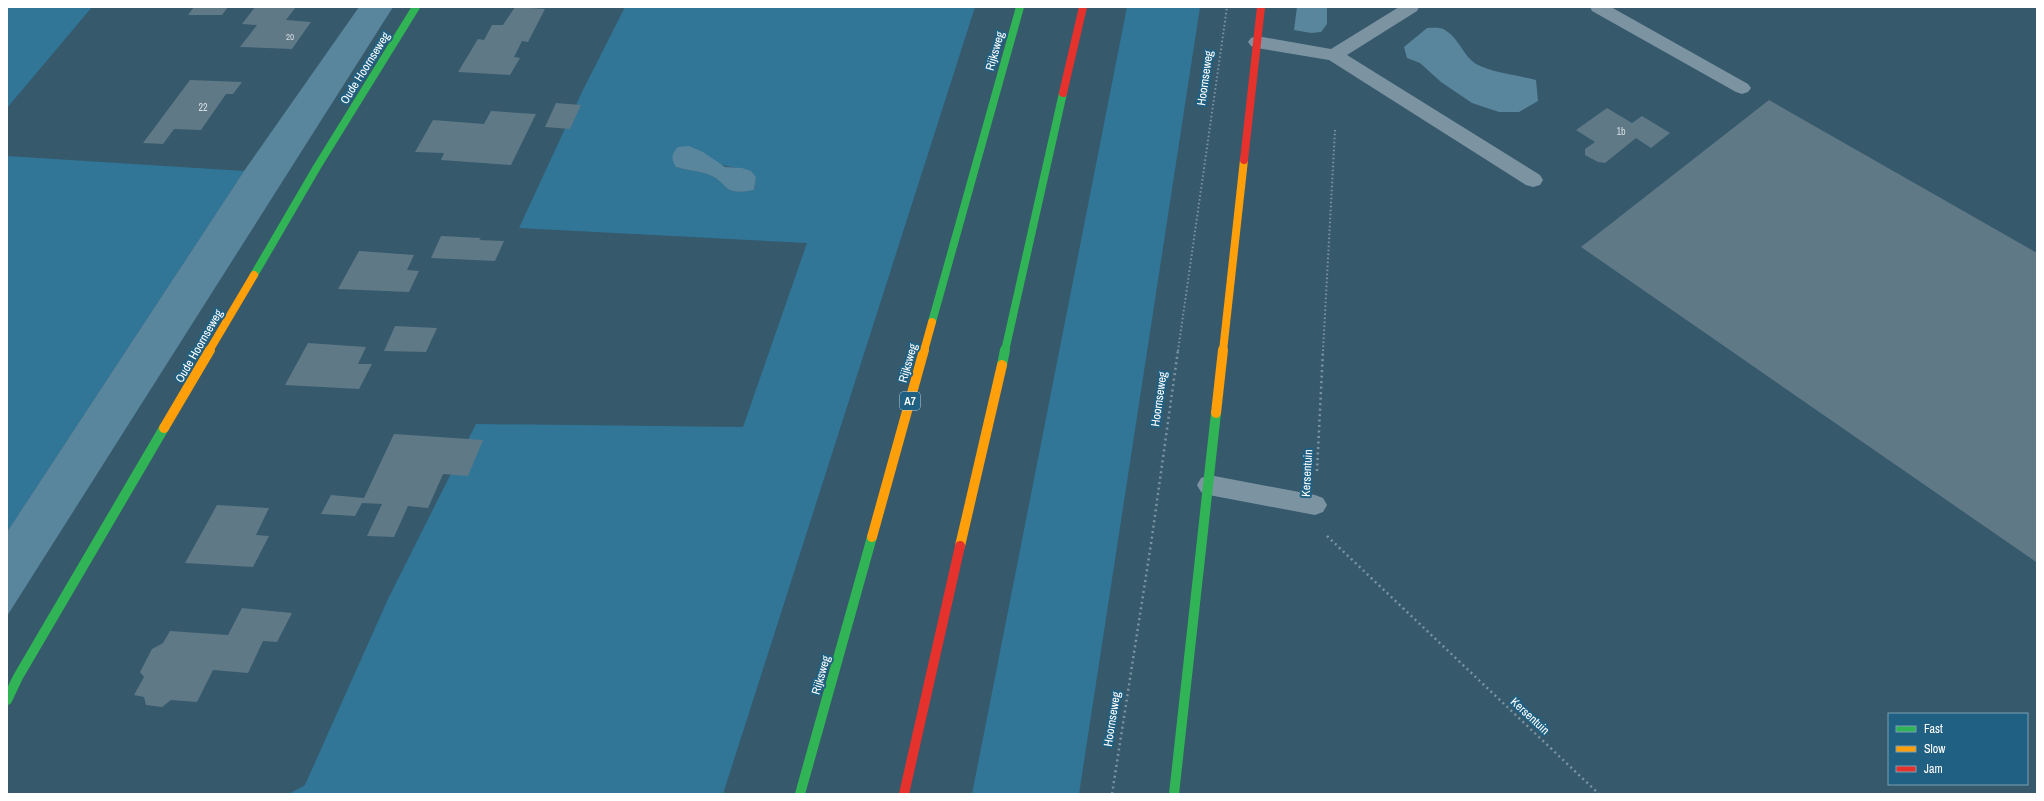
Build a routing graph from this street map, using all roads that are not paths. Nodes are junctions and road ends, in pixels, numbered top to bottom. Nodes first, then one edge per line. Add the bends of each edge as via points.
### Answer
1 (416, 7) edge
2 (1020, 7) edge
3 (1083, 7) edge
4 (1262, 7) edge
5 (1410, 7) edge
6 (1598, 7) edge
7 (1257, 42) junction
8 (1334, 55) junction
9 (1742, 88) dead end
10 (1533, 180) dead end
11 (1209, 485) junction
12 (1315, 505) road end
13 (7, 700) edge
14 (800, 794) edge
15 (904, 794) edge
16 (1174, 794) edge

1 - 13 main road, Oude Hoornseweg via 313,174 18,677
2 - 14 main road, Rijksweg / A7
3 - 15 main road
4 - 7 main road
5 - 8 lane
6 - 9 lane
7 - 8 lane
7 - 11 main road
8 - 10 lane
11 - 12 lane
11 - 16 main road

